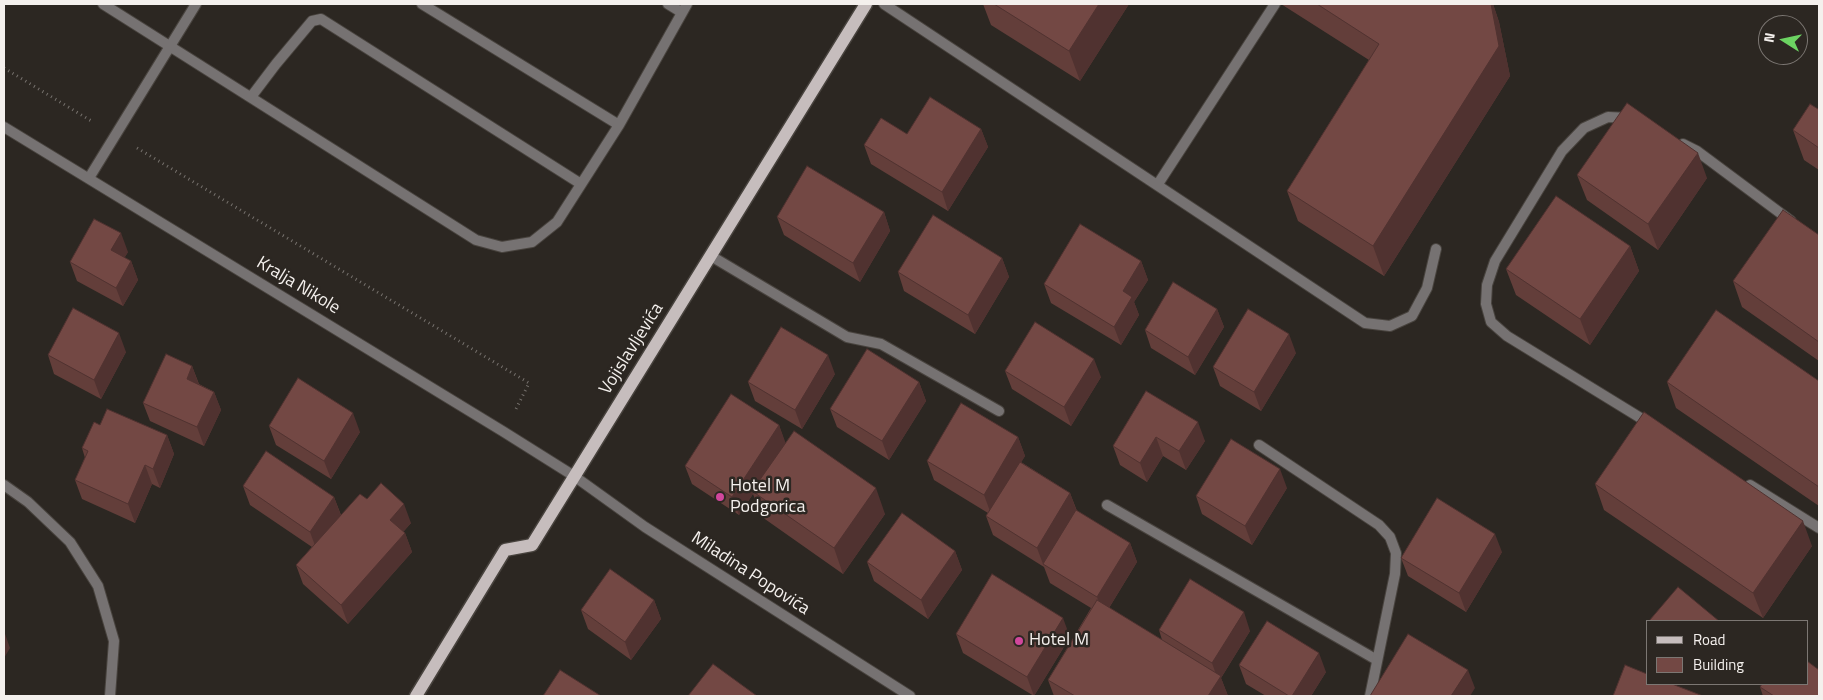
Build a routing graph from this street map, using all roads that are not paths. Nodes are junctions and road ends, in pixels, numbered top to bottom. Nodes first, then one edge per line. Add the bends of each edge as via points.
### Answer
1 (103, 4) edge
2 (196, 4) edge
3 (422, 4) edge
4 (668, 4) edge
5 (866, 4) edge
6 (884, 4) edge
7 (1275, 4) edge
8 (684, 8) edge
9 (169, 45) junction
10 (251, 97) junction
11 (1640, 122) edge
12 (619, 125) junction
13 (4, 127) edge
14 (1673, 139) edge
15 (89, 178) junction
16 (581, 184) junction
17 (1158, 184) junction
18 (1796, 226) edge
19 (1436, 250) dead end
20 (711, 256) junction
21 (999, 411) dead end
22 (1659, 430) edge
23 (1259, 445) dead end
24 (574, 476) junction
25 (1743, 481) edge
26 (4, 485) edge
27 (1107, 505) dead end
28 (1819, 528) edge
29 (1377, 660) junction
30 (110, 696) edge
31 (416, 696) edge
32 (910, 696) edge
33 (1370, 696) edge

1 - 9 street
2 - 9 street
3 - 12 street
4 - 8 street
5 - 20 main road, Vojislavljevića
6 - 17 street
7 - 17 street
8 - 12 street
9 - 10 street
9 - 15 street
10 - 16 street via 476,240 502,247 532,242 556,222
10 - 16 street via 312,21 321,19
11 - 22 street via 1632,118 1608,117 1584,128 1562,151 1496,262 1487,285 1486,304 1491,322 1508,336
12 - 16 street
13 - 15 street, Kralja Nikole
14 - 18 street via 1697,151
15 - 24 street, Kralja Nikole
17 - 19 street via 1365,323 1390,326 1412,316 1427,288
20 - 21 street via 847,336 881,344
20 - 24 main road, Vojislavljevića
23 - 29 street via 1378,525 1390,537 1396,553 1394,574
24 - 31 main road, Vojislavljevića via 532,545 505,550
24 - 32 street, Miladina Popovića via 645,527
25 - 28 street
26 - 30 street via 28,502 70,542 98,586 114,641
27 - 29 street
29 - 33 street

